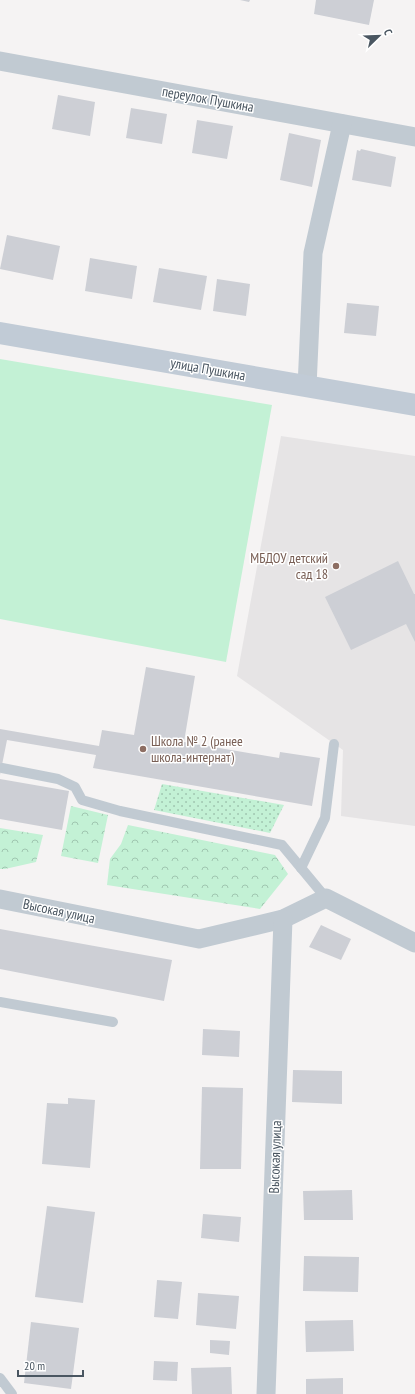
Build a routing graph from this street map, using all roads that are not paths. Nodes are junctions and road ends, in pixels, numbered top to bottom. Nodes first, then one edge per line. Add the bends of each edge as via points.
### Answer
1 (0, 61) edge
2 (342, 124) junction
3 (415, 137) edge
4 (0, 333) edge
5 (307, 386) junction
6 (415, 405) edge
7 (334, 744) dead end
8 (2, 768) dead end
9 (301, 868) junction
10 (326, 898) junction
11 (0, 899) edge
12 (283, 919) junction
13 (415, 943) edge
14 (0, 1002) edge
15 (113, 1022) dead end
16 (0, 1378) edge
17 (12, 1394) edge
18 (266, 1394) edge

1 - 2 street, переулок Пушкина
2 - 3 street, переулок Пушкина
2 - 5 street via 313,253
4 - 5 street, улица Пушкина
5 - 6 street, улица Пушкина
7 - 9 lane via 325,818
8 - 9 lane via 58,779 75,787 82,800 120,811 282,845
9 - 10 lane
10 - 12 street, Высокая улица
10 - 13 street
11 - 12 street, Высокая улица via 199,939
12 - 18 street, Высокая улица
14 - 15 lane
16 - 17 lane

